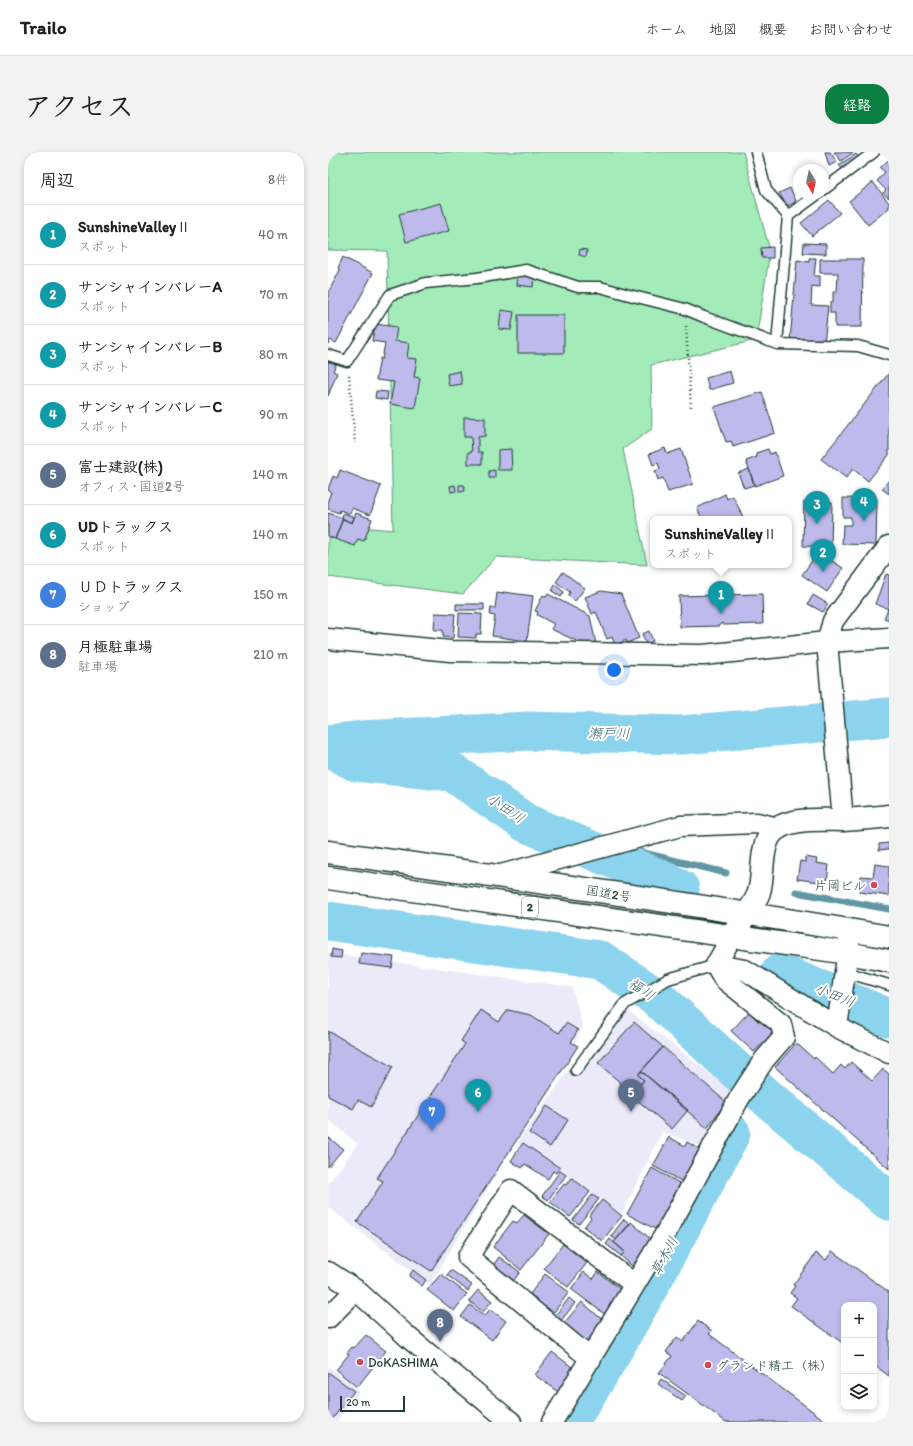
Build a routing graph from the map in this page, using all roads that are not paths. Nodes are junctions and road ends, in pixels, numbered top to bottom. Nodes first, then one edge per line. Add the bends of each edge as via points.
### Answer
1 (756, 152) edge
2 (874, 152) edge
3 (829, 186) edge
4 (810, 200) edge
5 (788, 216) junction
6 (777, 344) junction
7 (328, 355) edge
8 (889, 355) edge
9 (889, 546) edge
10 (889, 638) edge
11 (328, 639) edge
12 (828, 647) junction
13 (889, 816) edge
14 (843, 820) junction
15 (778, 828) junction
16 (328, 852) edge
17 (497, 876) junction
18 (328, 878) edge
19 (746, 914) junction
20 (851, 930) junction
21 (732, 936) junction
22 (889, 937) edge
23 (889, 961) edge
24 (716, 965) junction
25 (845, 970) junction
26 (889, 985) edge
27 (838, 1022) junction
28 (889, 1053) edge
29 (576, 1070) dead end
30 (328, 1272) edge
31 (634, 1284) junction
32 (356, 1290) junction
33 (328, 1318) edge
34 (591, 1359) junction
35 (511, 1422) edge
36 (552, 1422) edge

1 - 5 lane via 766,190
2 - 3 lane
4 - 5 lane
5 - 6 lane
6 - 7 lane via 685,309 600,286 578,287 526,270 426,283 390,295 347,361
6 - 8 lane via 858,346
9 - 12 street via 833,621
10 - 12 street
11 - 12 street via 450,650 703,655
12 - 14 street
13 - 14 main road
14 - 15 main road via 822,819
15 - 17 street via 757,823 680,826
15 - 19 main road via 769,837 759,892
16 - 17 main road, 国道2号 / 2
17 - 19 main road, 国道2号 / 2
18 - 21 main road, 国道2号 / 2
19 - 20 main road, 国道2号 / 2
19 - 21 main road
20 - 22 main road, 国道2号 / 2
20 - 25 street
21 - 24 street
21 - 25 main road, 国道2号 / 2
23 - 25 main road, 国道2号 / 2
24 - 27 street via 745,970
24 - 29 lane via 668,979 625,1004
24 - 31 street via 724,979 781,1024 784,1037 764,1060 740,1097 664,1236
25 - 26 lane
25 - 27 street
27 - 28 street
30 - 32 street
31 - 34 street
31 - 34 street via 511,1190 468,1257
32 - 33 street
32 - 35 street via 409,1338
34 - 36 street

